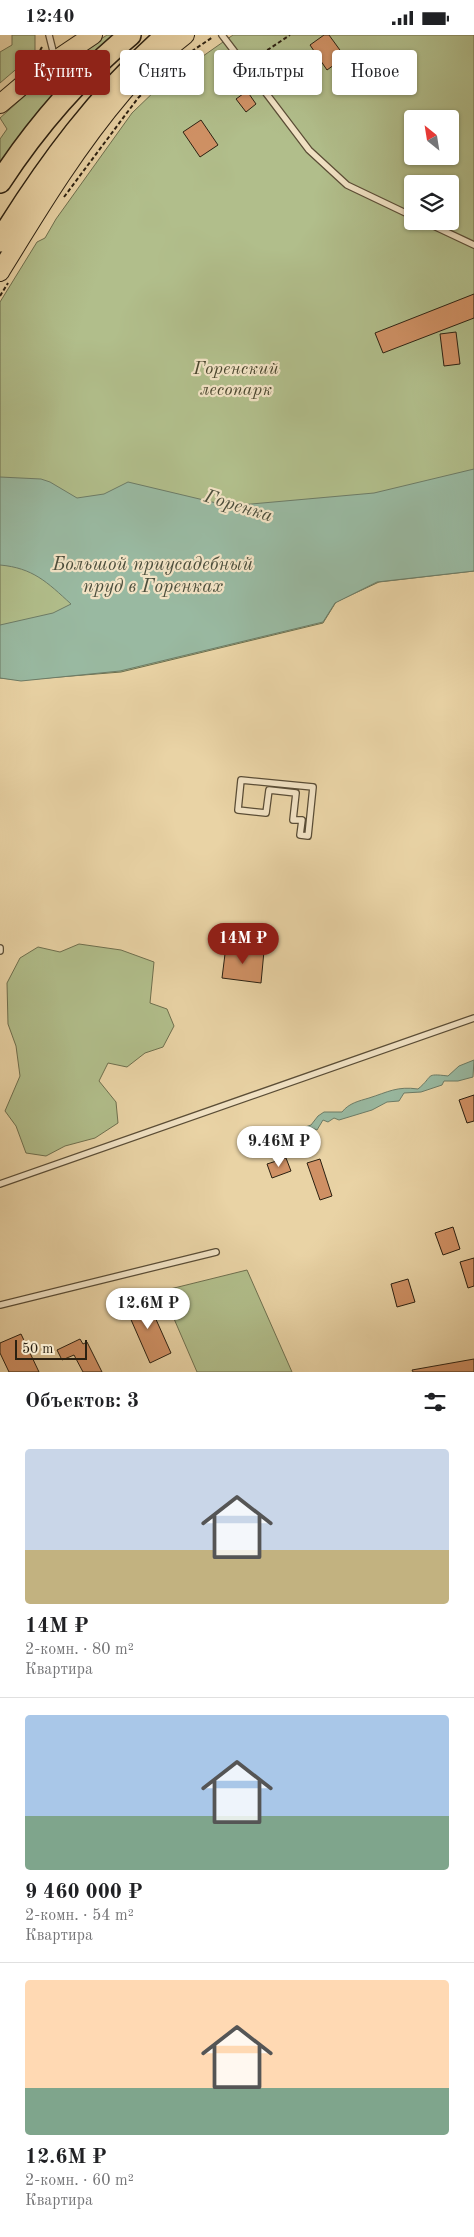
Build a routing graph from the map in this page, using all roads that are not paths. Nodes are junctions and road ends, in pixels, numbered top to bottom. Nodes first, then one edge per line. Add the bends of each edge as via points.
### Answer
1 (49, 35) edge
2 (93, 35) edge
3 (130, 35) edge
4 (167, 35) edge
5 (185, 35) edge
6 (222, 35) edge
7 (53, 50) edge
8 (70, 50) edge
9 (15, 92) edge
10 (0, 104) edge
11 (0, 182) edge
12 (404, 212) edge
13 (442, 230) edge
14 (0, 241) edge
15 (474, 245) edge
16 (5, 276) edge
17 (241, 780) joint
18 (474, 1018) edge
19 (0, 1184) edge
20 (216, 1252) dead end
21 (0, 1305) edge

1 - 7 lane
2 - 8 main road
3 - 11 highway via 75,86
4 - 14 highway via 132,67 81,123 54,157
5 - 16 main road via 123,91 92,131 41,205
6 - 12 lane via 309,150 347,185
9 - 10 main road
13 - 15 lane
17 - 17 lane via 238,810 266,813 269,790 296,793 293,820 302,820 300,835 308,836 313,787
18 - 19 lane
20 - 21 lane

